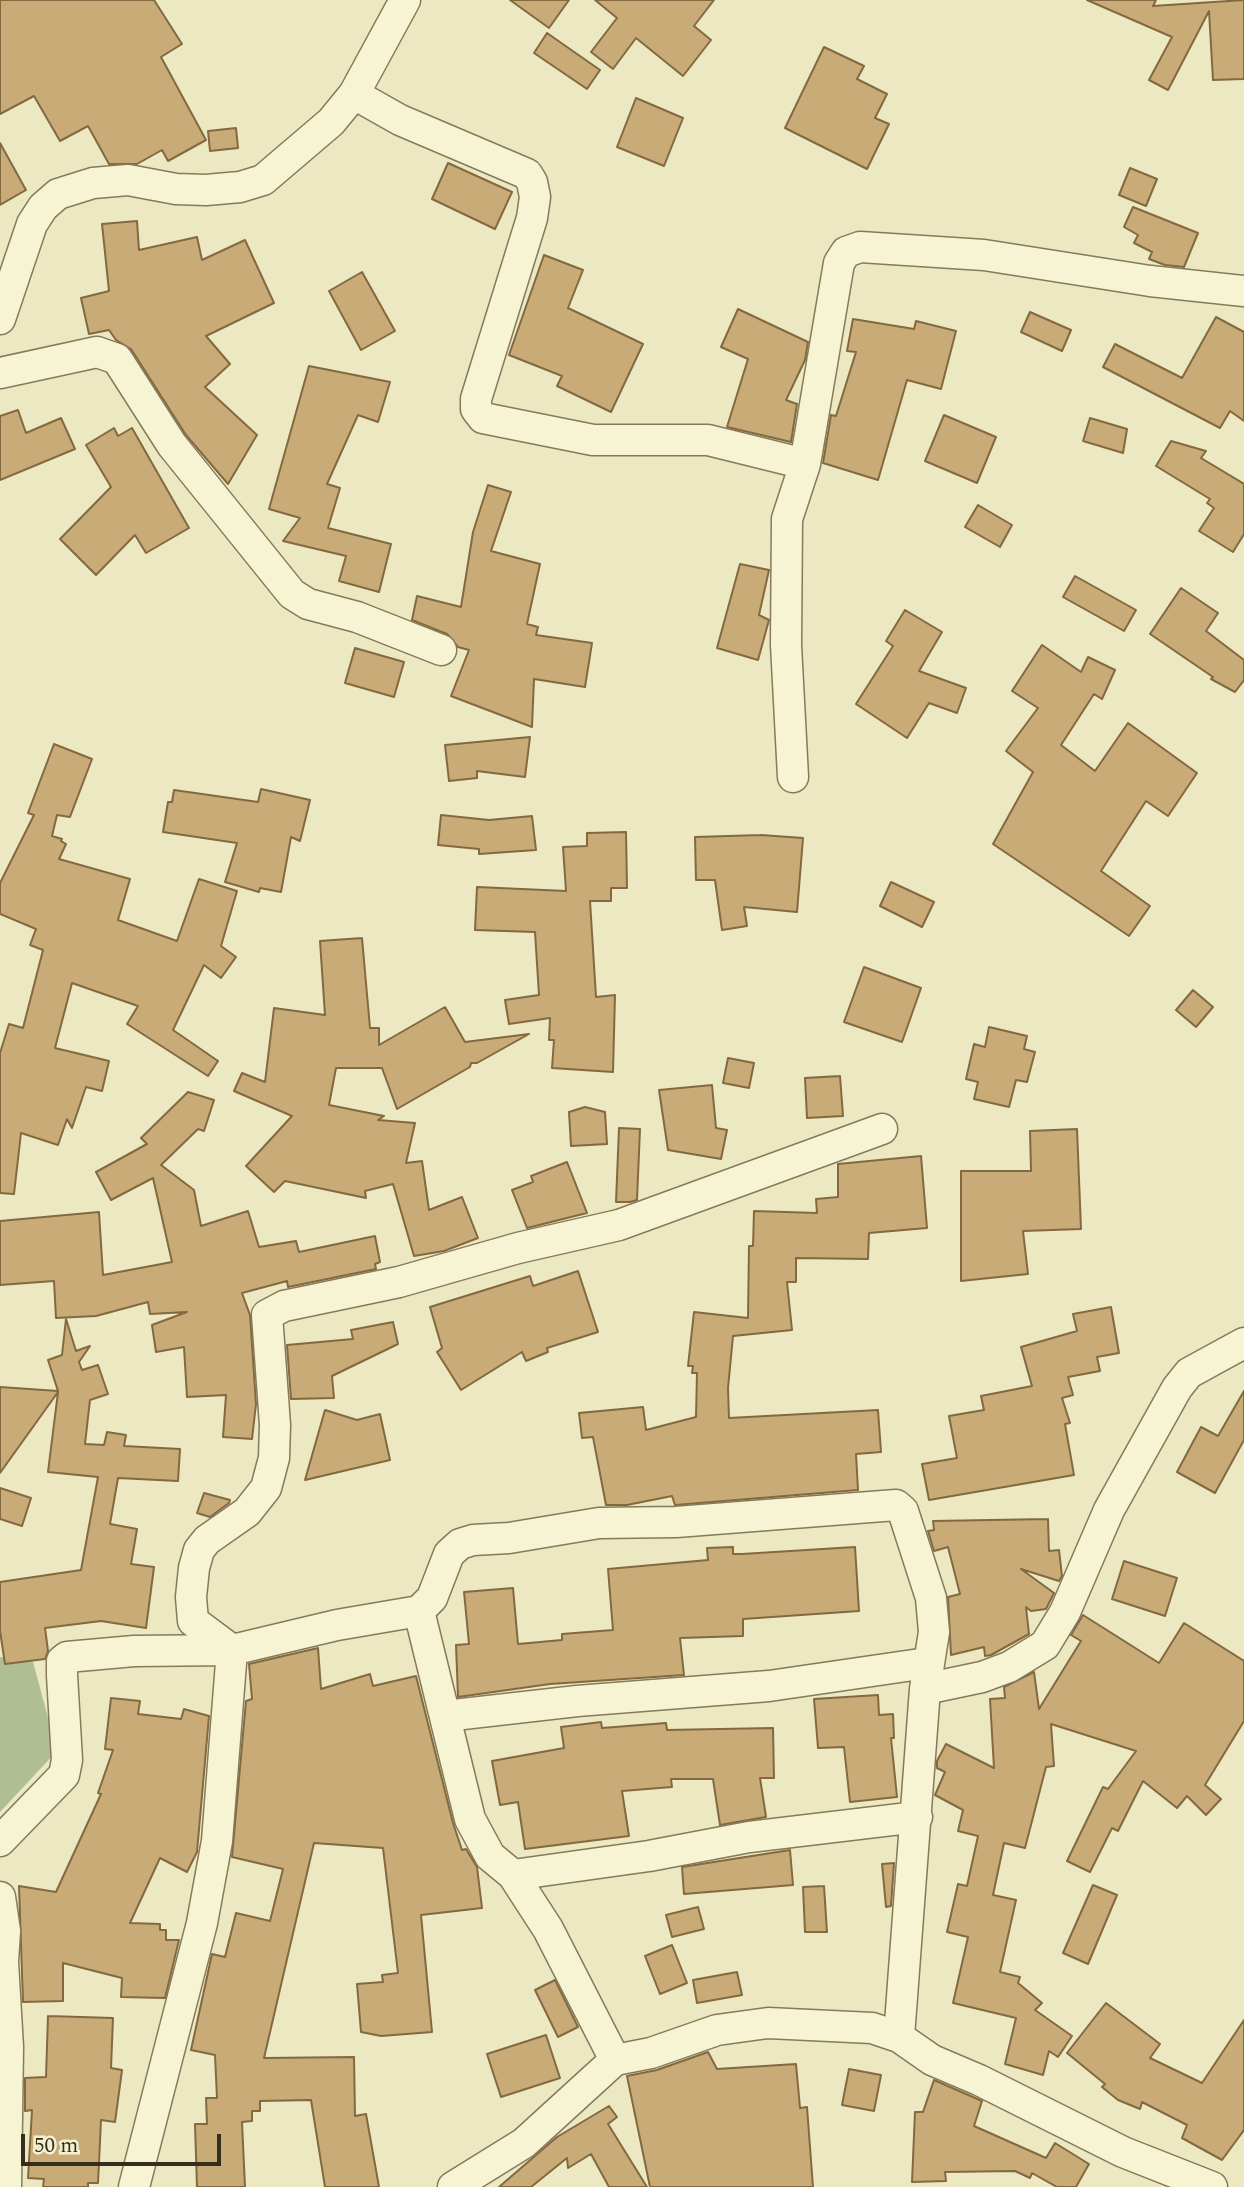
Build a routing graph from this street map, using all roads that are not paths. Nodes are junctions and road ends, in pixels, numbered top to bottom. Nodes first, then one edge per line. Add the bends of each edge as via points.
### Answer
1 (405, 0) edge
2 (354, 94) junction
3 (1244, 291) edge
4 (0, 319) edge
5 (0, 373) edge
6 (805, 464) junction
7 (441, 650) dead end
8 (793, 777) dead end
9 (882, 1129) dead end
10 (1244, 1343) edge
11 (419, 1611) junction
12 (232, 1650) junction
13 (926, 1676) junction
14 (445, 1716) junction
15 (917, 1817) junction
16 (0, 1841) edge
17 (513, 1875) junction
18 (0, 1897) edge
19 (899, 2036) junction
20 (615, 2060) junction
21 (6, 2187) edge
22 (134, 2187) edge
23 (453, 2187) edge
24 (1212, 2187) edge

1 - 2 street
2 - 4 street via 310,142 252,185 176,189 128,180 93,183 58,194 32,224
2 - 6 street via 400,120 527,174 532,182 532,218 476,399 483,418 593,440 708,440
3 - 6 street via 984,255 853,248 839,263
5 - 7 street via 97,352 117,359 172,445 292,594 308,604 357,617
6 - 8 street via 787,519 786,645
9 - 12 street via 619,1225 399,1282 284,1306 267,1315 275,1424 271,1468 258,1500 199,1550 191,1597 197,1626
10 - 13 street via 1189,1373 1177,1388 1109,1510 1065,1612 1045,1645 982,1677
11 - 12 street
11 - 13 street via 432,1598 449,1554 473,1540 600,1523 676,1522 891,1504 903,1511 931,1598 934,1632
11 - 14 street
12 - 16 street via 134,1651 64,1659 68,1760 64,1775
12 - 22 street via 220,1805 202,1923
13 - 14 street via 577,1701
13 - 15 street
14 - 17 street via 470,1819 490,1856
15 - 17 street
15 - 19 street
17 - 20 street via 548,1929
18 - 21 street via 8,2047
19 - 20 street via 872,2028 768,2023 717,2030
19 - 24 street via 932,2060 1123,2152
20 - 23 street via 524,2143

